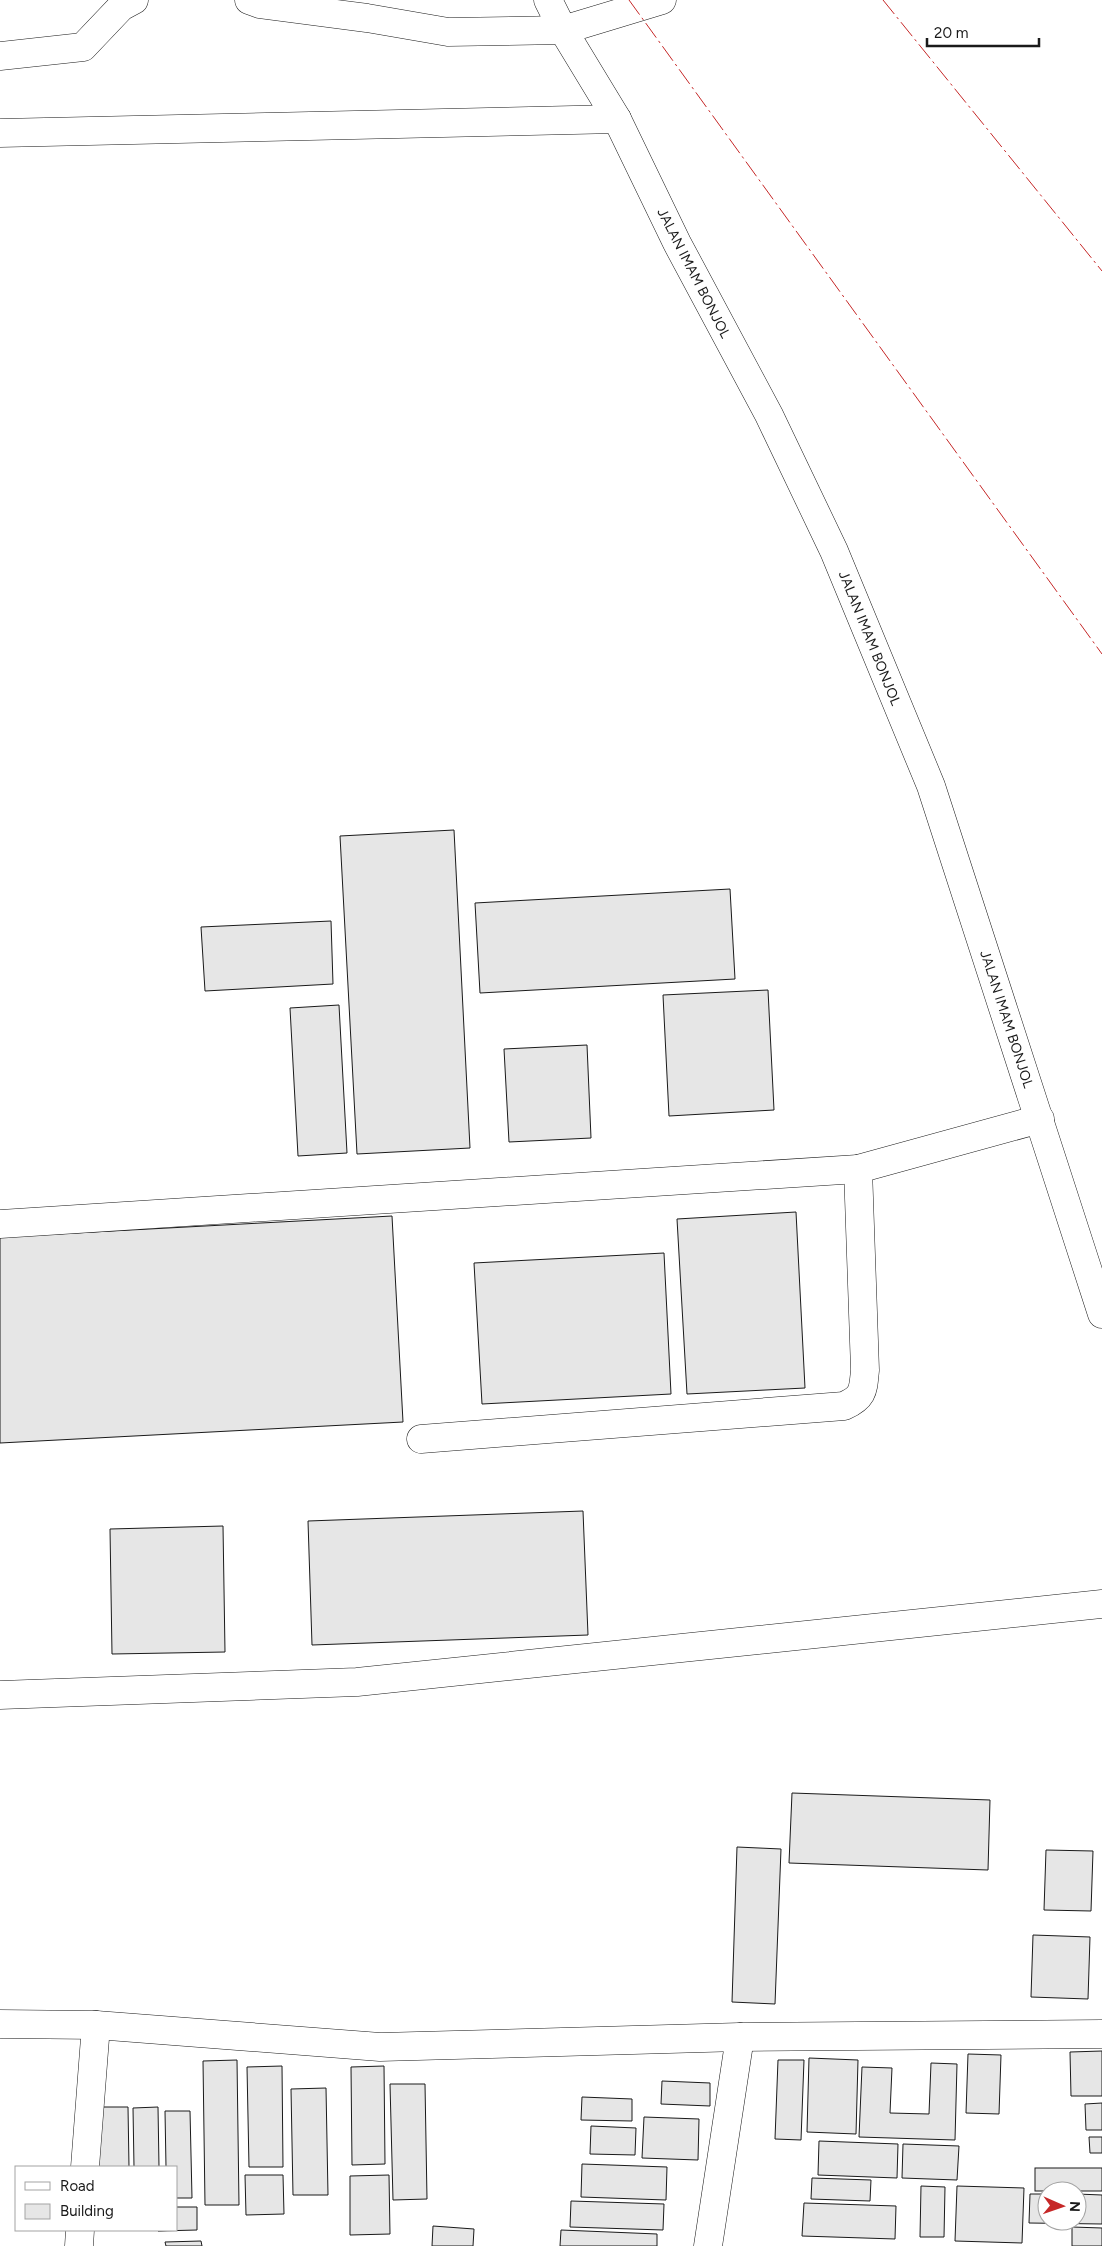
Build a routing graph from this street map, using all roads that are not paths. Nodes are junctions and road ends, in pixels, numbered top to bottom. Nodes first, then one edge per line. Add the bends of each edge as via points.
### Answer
1 (134, 0) edge
2 (249, 0) edge
3 (548, 0) edge
4 (662, 0) edge
5 (563, 30) junction
6 (0, 56) edge
7 (616, 119) junction
8 (0, 133) edge
9 (1040, 1119) junction
10 (858, 1169) junction
11 (0, 1224) edge
12 (1102, 1314) edge
13 (421, 1439) dead end
14 (1102, 1604) edge
15 (0, 1695) edge
16 (0, 2024) edge
17 (96, 2025) junction
18 (1102, 2034) edge
19 (740, 2036) junction
20 (85, 2166) edge
21 (80, 2231) edge
22 (79, 2246) edge
23 (708, 2246) edge

1 - 6 street via 121,7 83,47
2 - 5 street via 448,32
3 - 5 street, JALAN IMAM BONJOL
4 - 5 street
5 - 7 street, JALAN IMAM BONJOL
7 - 8 street
7 - 9 street, JALAN IMAM BONJOL via 677,243 769,416 834,551 930,786
9 - 10 street
9 - 12 street, JALAN IMAM BONJOL
10 - 11 street
10 - 13 street via 866,1370 862,1394 856,1401 844,1406
14 - 15 street via 357,1682
16 - 17 street
17 - 19 street via 380,2047
17 - 20 street
18 - 19 street
19 - 23 street
21 - 22 street

